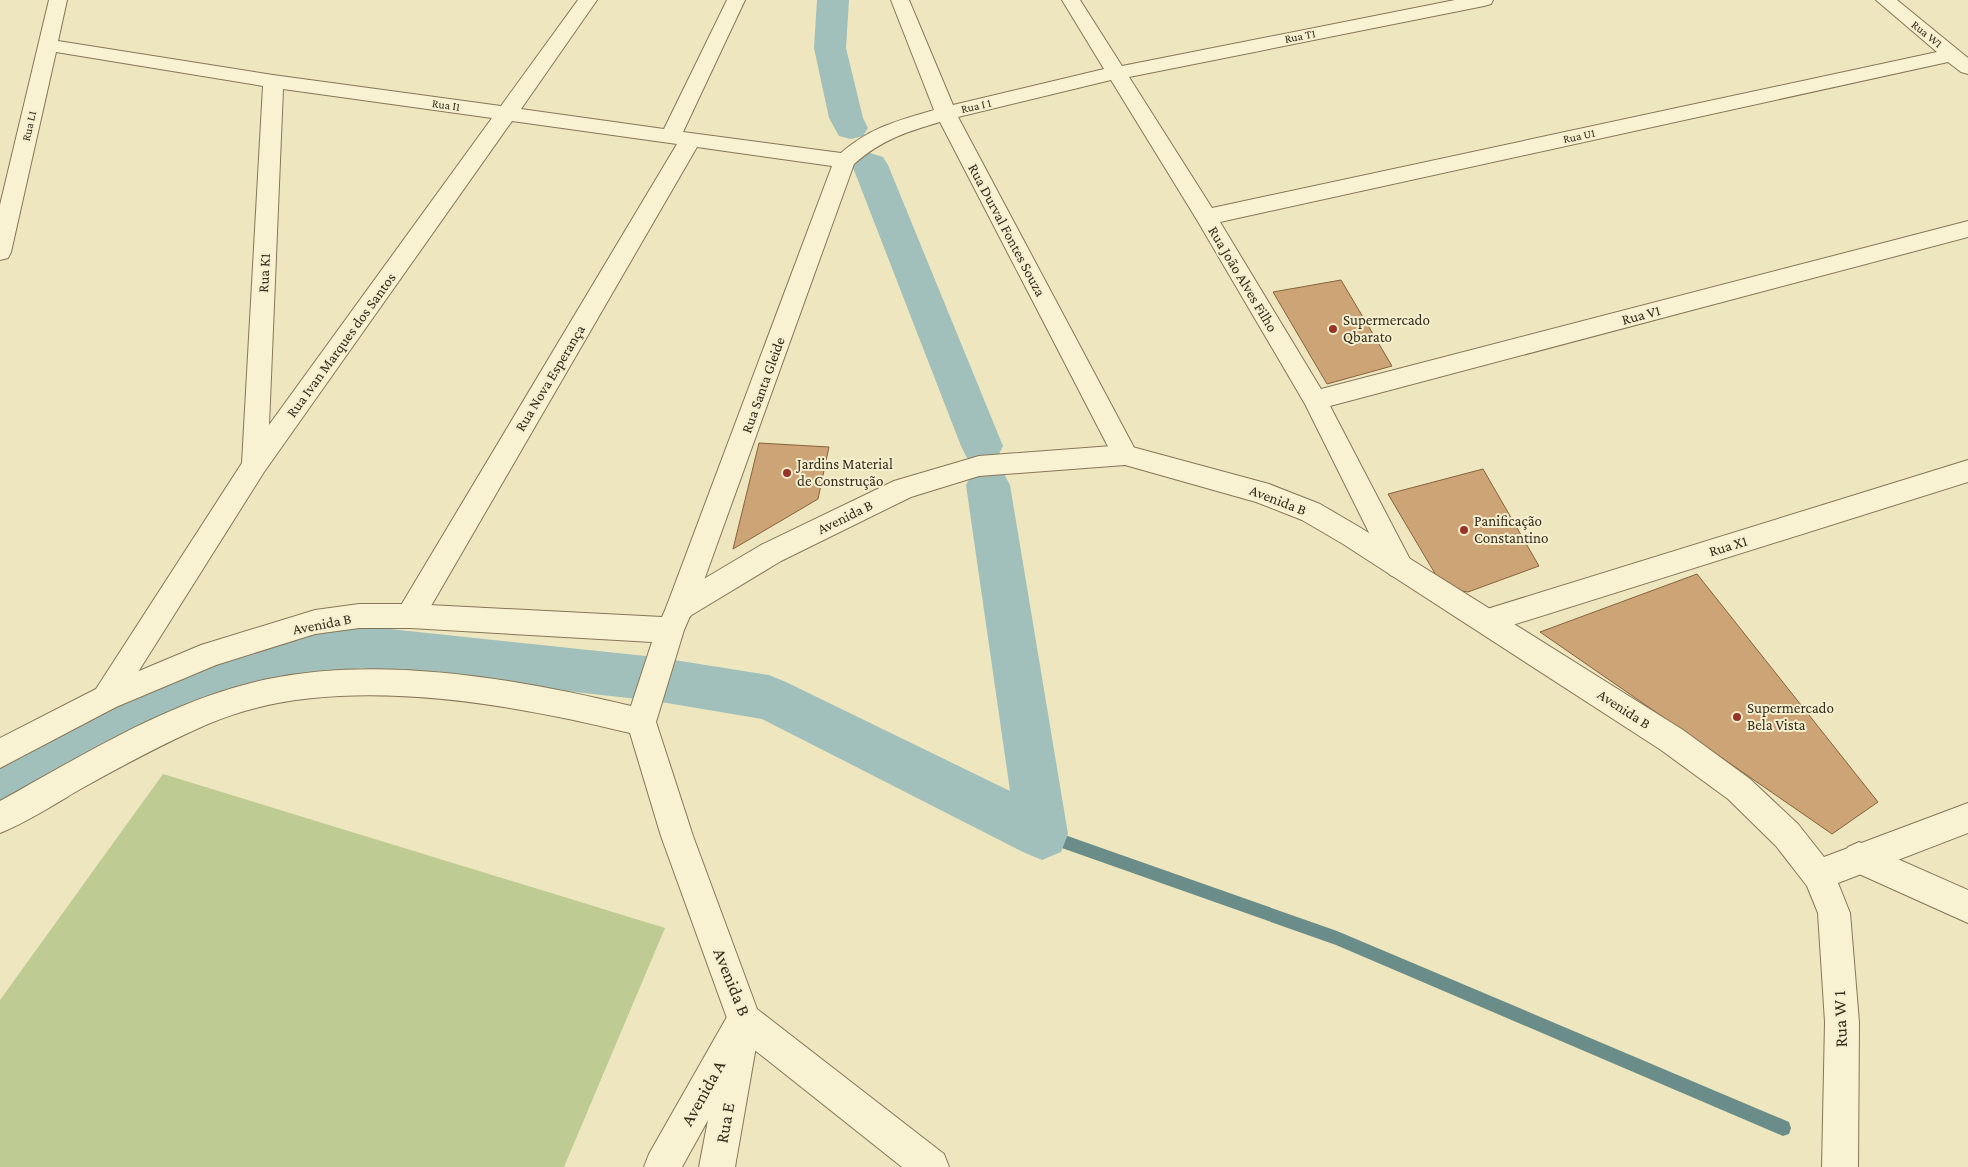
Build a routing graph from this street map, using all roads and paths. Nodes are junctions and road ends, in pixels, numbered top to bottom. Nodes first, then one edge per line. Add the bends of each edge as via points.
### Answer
1 (58, 0) edge
2 (588, 0) edge
3 (736, 0) edge
4 (900, 0) edge
5 (1071, 0) edge
6 (1484, 0) edge
7 (1885, 0) edge
8 (48, 45) junction
9 (1960, 61) edge
10 (1116, 72) junction
11 (272, 81) junction
12 (946, 113) junction
13 (507, 114) junction
14 (680, 139) junction
15 (845, 161) junction
16 (1206, 218) junction
17 (1968, 229) edge
18 (0, 252) edge
19 (1314, 400) junction
20 (1125, 455) junction
21 (255, 466) junction
22 (1968, 471) edge
23 (1400, 567) junction
24 (410, 616) junction
25 (675, 619) junction
26 (1487, 621) junction
27 (106, 698) junction
28 (641, 722) junction
29 (0, 754) edge
30 (0, 818) edge
31 (1968, 818) edge
32 (1859, 858) junction
33 (1818, 874) junction
34 (1968, 907) edge
35 (744, 1020) junction
36 (662, 1167) edge
37 (717, 1167) edge
38 (930, 1167) edge
39 (1840, 1167) edge

1 - 8 street, Rua L1
2 - 13 street, Rua Ivan Marques dos Santos
3 - 14 street, Rua Nova Esperança
4 - 12 street, Rua Durval Fontes Souza
5 - 10 street, Rua João Alves Filho
6 - 10 street, Rua T1
7 - 9 street, Rua W1
8 - 11 street, Rua I1
8 - 18 street, Rua L1
9 - 16 street, Rua U1
10 - 12 street, Rua I 1
10 - 16 street, Rua João Alves Filho
11 - 13 street, Rua I1
11 - 21 street, Rua K1
12 - 15 street, Rua I 1 via 892,129 862,146
12 - 20 street, Rua Durval Fontes Souza
13 - 14 street, Rua I1
13 - 21 street, Rua Ivan Marques dos Santos
14 - 15 street, Rua I1
14 - 24 street, Rua Nova Esperança
15 - 25 street, Rua Santa Gleide
16 - 19 street, Rua João Alves Filho
17 - 19 street, Rua V1
19 - 23 street, Rua João Alves Filho
20 - 23 street, Avenida B via 1260,492 1311,512
20 - 25 street, Avenida B via 979,466 903,489 771,553
21 - 27 street, Rua Ivan Marques dos Santos
22 - 26 street, Rua X1
23 - 26 street, Avenida B
24 - 25 street, Avenida B
24 - 27 street, Avenida B via 358,616 314,622 211,654
25 - 28 street
26 - 33 street, Avenida B via 1672,740 1739,789 1787,835
27 - 29 street, Avenida B
28 - 30 street via 568,704 475,690 400,683 332,682 267,692 206,711 132,744
28 - 35 street, Avenida B via 677,836
31 - 32 street
32 - 33 street
32 - 34 street
33 - 39 street, Rua W 1 via 1834,913 1842,1022
35 - 36 street, Avenida A
35 - 37 street, Rua E
35 - 38 street, Avenida B

